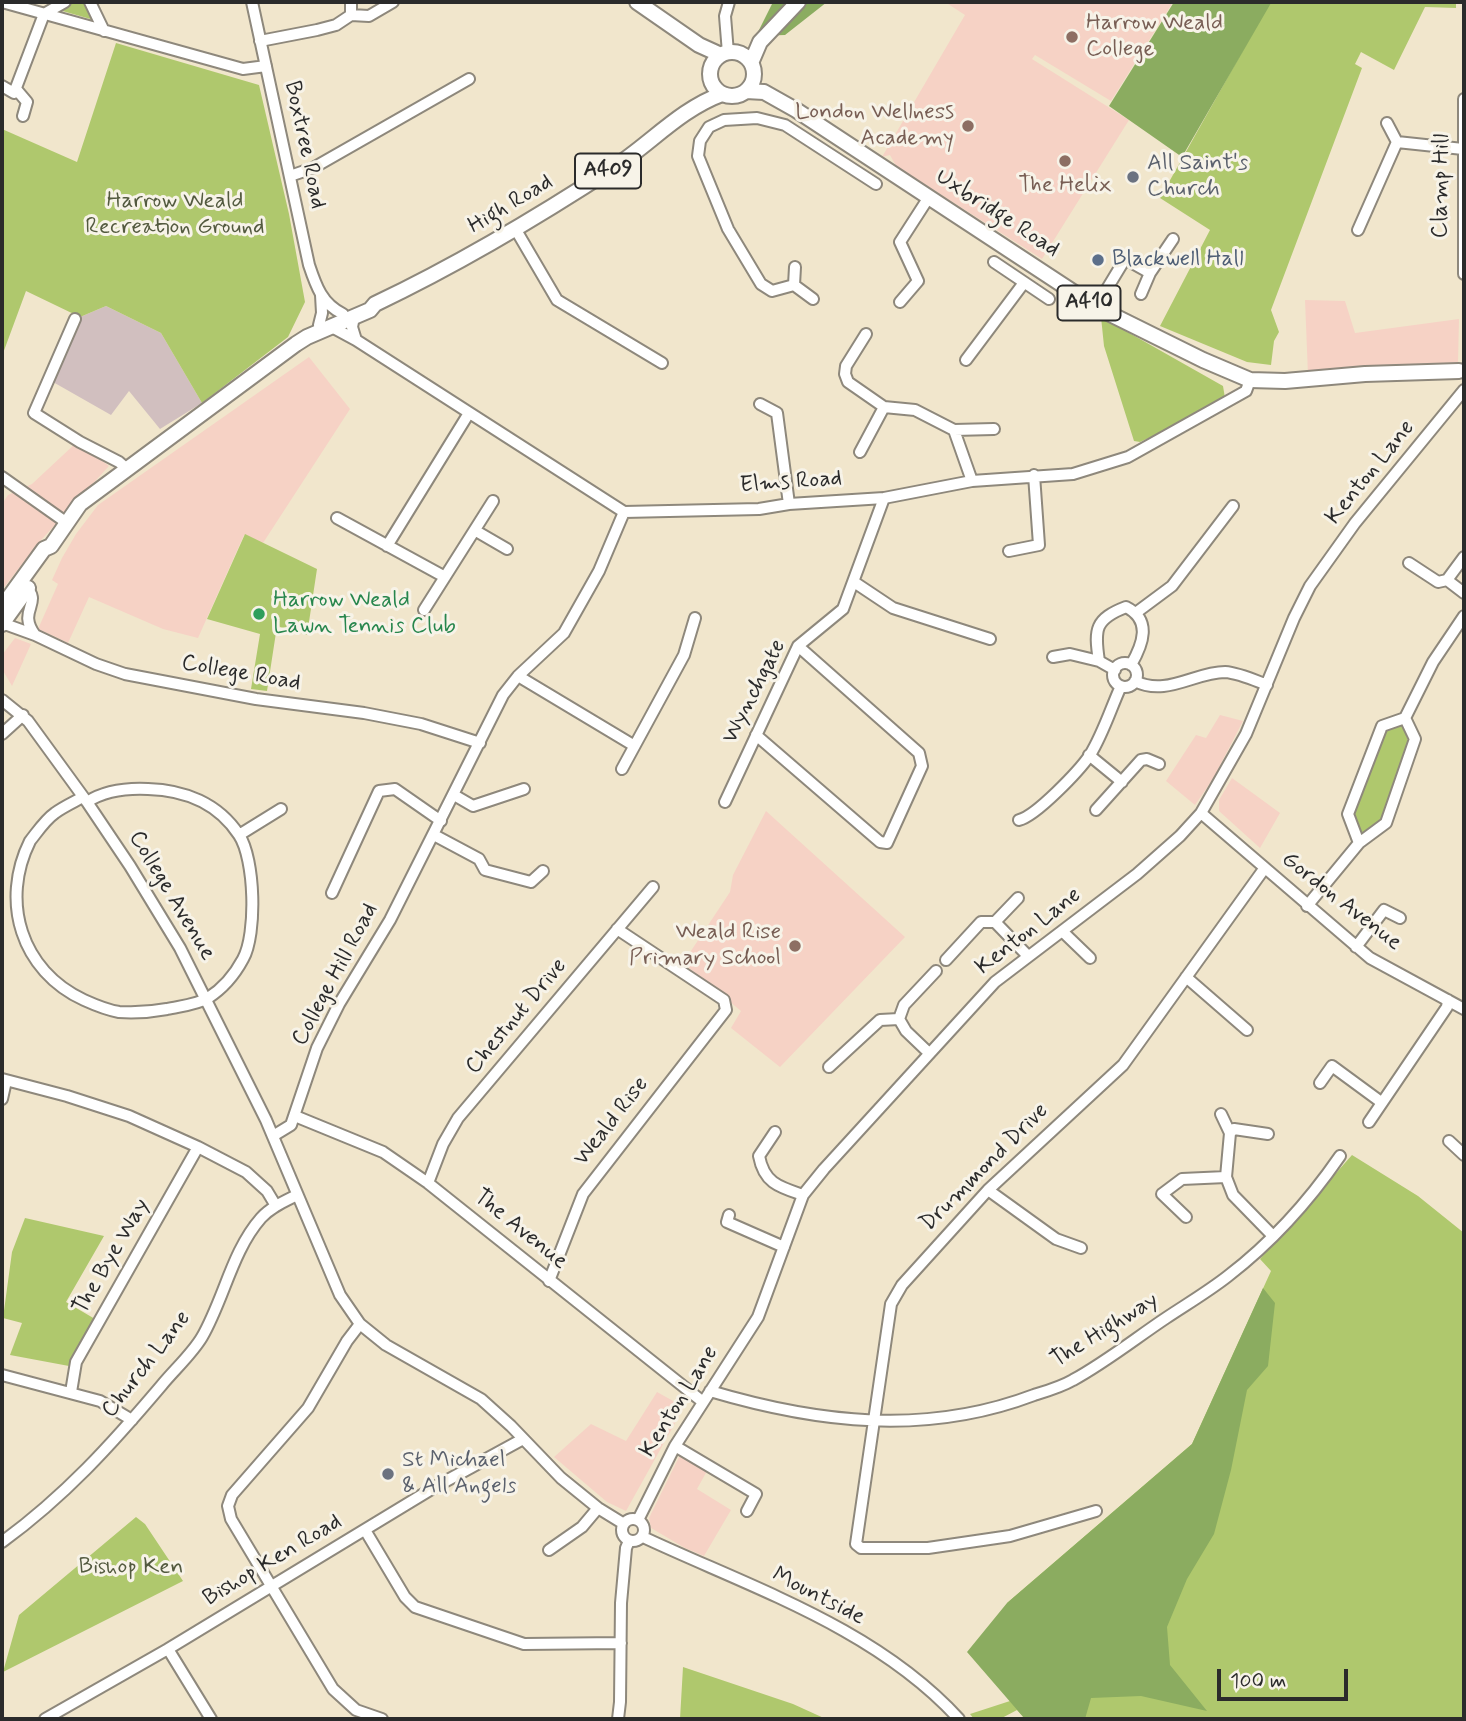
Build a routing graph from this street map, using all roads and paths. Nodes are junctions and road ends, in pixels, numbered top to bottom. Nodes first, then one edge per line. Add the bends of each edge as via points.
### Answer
1 (2, 2) edge
2 (65, 2) edge
3 (90, 2) edge
4 (251, 2) edge
5 (351, 2) edge
6 (393, 2) edge
7 (636, 2) edge
8 (729, 2) edge
9 (798, 2) edge
10 (44, 14) junction
11 (351, 15) junction
12 (104, 31) junction
13 (260, 41) junction
14 (734, 61) junction
15 (265, 66) junction
16 (468, 79) dead end
17 (711, 81) junction
18 (2, 86) edge
19 (16, 89) junction
20 (746, 91) junction
21 (764, 92) junction
22 (722, 94) junction
23 (1464, 99) edge
24 (695, 106) junction
25 (23, 116) dead end
26 (1387, 123) dead end
27 (709, 127) junction
28 (1397, 142) junction
29 (1464, 149) edge
30 (877, 163) junction
31 (290, 176) junction
32 (929, 197) junction
33 (516, 230) junction
34 (1358, 230) dead end
35 (1173, 239) dead end
36 (994, 262) dead end
37 (795, 267) dead end
38 (1043, 272) junction
39 (1150, 273) junction
40 (1464, 274) edge
41 (793, 285) junction
42 (1028, 286) junction
43 (1141, 294) dead end
44 (321, 295) junction
45 (813, 299) dead end
46 (1049, 299) dead end
47 (900, 302) dead end
48 (1096, 307) junction
49 (348, 315) junction
50 (75, 319) dead end
51 (326, 326) junction
52 (866, 334) dead end
53 (356, 340) junction
54 (966, 360) dead end
55 (662, 363) dead end
56 (1463, 372) edge
57 (1250, 380) junction
58 (1464, 390) edge
59 (760, 404) dead end
60 (884, 407) junction
61 (469, 413) junction
62 (994, 429) dead end
63 (954, 430) junction
64 (860, 452) dead end
65 (127, 469) junction
66 (1034, 475) junction
67 (2, 477) edge
68 (972, 481) junction
69 (884, 498) junction
70 (493, 501) dead end
71 (789, 504) junction
72 (1233, 506) dead end
73 (624, 512) junction
74 (337, 519) dead end
75 (67, 523) junction
76 (476, 531) junction
77 (387, 546) junction
78 (507, 549) dead end
79 (1009, 551) dead end
80 (1464, 557) edge
81 (1409, 563) dead end
82 (445, 577) junction
83 (1447, 579) junction
84 (854, 582) junction
85 (25, 585) junction
86 (1464, 593) edge
87 (2, 607) edge
88 (424, 610) dead end
89 (1137, 612) junction
90 (1464, 616) edge
91 (695, 618) dead end
92 (2, 624) edge
93 (35, 635) junction
94 (990, 639) dead end
95 (798, 646) junction
96 (1053, 657) dead end
97 (1099, 661) junction
98 (1131, 665) junction
99 (1115, 670) junction
100 (518, 676) junction
101 (1135, 681) junction
102 (1267, 685) junction
103 (1121, 686) junction
104 (2, 700) edge
105 (23, 715) junction
106 (1405, 718) junction
107 (2, 733) edge
108 (756, 735) junction
109 (480, 743) junction
110 (633, 745) junction
111 (1089, 755) junction
112 (1159, 764) dead end
113 (622, 768) dead end
114 (1122, 782) junction
115 (524, 789) dead end
116 (454, 795) junction
117 (85, 800) junction
118 (725, 802) dead end
119 (281, 809) dead end
120 (1096, 810) dead end
121 (1201, 813) junction
122 (1019, 820) dead end
123 (441, 821) junction
124 (239, 835) junction
125 (434, 835) junction
126 (1359, 843) junction
127 (1264, 869) junction
128 (543, 871) dead end
129 (653, 887) dead end
130 (332, 893) dead end
131 (1017, 898) dead end
132 (1307, 906) junction
133 (1400, 918) dead end
134 (995, 922) junction
135 (617, 929) junction
136 (1062, 931) junction
137 (1356, 947) junction
138 (1028, 956) junction
139 (1090, 958) dead end
140 (946, 960) dead end
141 (936, 971) dead end
142 (1186, 977) junction
143 (207, 998) junction
144 (1448, 1000) junction
145 (1464, 1009) edge
146 (899, 1019) junction
147 (1247, 1030) dead end
148 (929, 1053) junction
149 (829, 1067) dead end
150 (4, 1080) edge
151 (1320, 1083) dead end
152 (2, 1099) edge
153 (1381, 1102) junction
154 (1221, 1114) dead end
155 (295, 1116) junction
156 (1369, 1122) dead end
157 (775, 1132) dead end
158 (1230, 1133) junction
159 (1268, 1134) dead end
160 (273, 1136) junction
161 (1449, 1142) dead end
162 (198, 1147) junction
163 (1464, 1155) edge
164 (1340, 1156) dead end
165 (1226, 1177) junction
166 (428, 1183) junction
167 (988, 1190) junction
168 (297, 1195) junction
169 (803, 1195) junction
170 (276, 1206) junction
171 (729, 1214) dead end
172 (1186, 1217) dead end
173 (1273, 1236) junction
174 (784, 1247) junction
175 (1081, 1248) dead end
176 (550, 1281) junction
177 (360, 1324) junction
178 (2, 1377) edge
179 (710, 1391) junction
180 (71, 1392) junction
181 (703, 1402) junction
182 (132, 1420) junction
183 (874, 1422) junction
184 (523, 1439) junction
185 (674, 1446) junction
186 (598, 1508) junction
187 (1096, 1510) dead end
188 (747, 1511) dead end
189 (638, 1520) junction
190 (624, 1524) junction
191 (365, 1530) junction
192 (643, 1537) junction
193 (629, 1541) junction
194 (2, 1542) edge
195 (549, 1550) dead end
196 (270, 1587) junction
197 (621, 1643) junction
198 (168, 1649) junction
199 (45, 1719) edge
200 (211, 1719) edge
201 (382, 1719) edge
202 (618, 1719) edge
203 (959, 1719) edge

1 - 10 street
2 - 10 street
3 - 12 street
4 - 13 street, Boxtree Road
5 - 11 street
6 - 11 street via 369,16
7 - 14 main road, Uxbridge Road / A410 via 699,45
8 - 14 street via 724,16
9 - 14 main road via 760,42
10 - 12 street
10 - 19 street
11 - 13 street via 317,30
12 - 15 street via 243,69
13 - 15 street, Boxtree Road
14 - 17 main road
14 - 20 main road
14 - 21 main road, Uxbridge Road / A410
15 - 31 street, Boxtree Road
16 - 31 street via 313,168
17 - 22 main road
17 - 24 main road, High Road / A409
18 - 19 street via 14,93
19 - 25 street via 27,102
20 - 21 main road, Uxbridge Road / A410
20 - 22 main road, Uxbridge Road via 737,96
21 - 30 main road, Uxbridge Road / A410
22 - 24 main road, High Road / A409
23 - 29 street, Clamp Hill
24 - 27 street
24 - 33 main road, High Road / A409 via 619,164
26 - 28 street
27 - 30 street via 724,120 757,118 785,125 872,181
27 - 41 street via 698,156 728,229 761,284 772,291
28 - 29 street
28 - 34 street
29 - 40 street, Clamp Hill
30 - 32 main road, Uxbridge Road / A410
31 - 44 street, Boxtree Road via 309,265
32 - 38 main road, Uxbridge Road / A410
32 - 47 street via 901,242 918,281
33 - 49 main road, High Road / A409 via 437,274
33 - 55 street via 557,300
35 - 39 street
36 - 42 street
37 - 41 street
38 - 42 street
38 - 48 main road, Uxbridge Road / A410
39 - 43 street
39 - 48 street via 1125,259
41 - 45 street
42 - 46 street
42 - 54 street
44 - 49 street, Boxtree Road via 332,309
44 - 51 street, Boxtree Road
48 - 57 main road, Uxbridge Road / A410
49 - 51 main road, High Road / A409
49 - 53 street
50 - 65 street via 34,413
51 - 53 street
51 - 65 main road, High Road / A409 via 312,328 307,337
52 - 60 street via 845,374 851,384
53 - 61 street
56 - 57 main road, Uxbridge Road / A410
57 - 66 street, Elms Road via 1246,391 1128,457 1073,474
58 - 102 street, Kenton Lane via 1355,523 1310,586
59 - 71 street via 777,413
60 - 63 street via 915,410
60 - 64 street
61 - 73 street
61 - 77 street
62 - 63 street
63 - 68 street
65 - 75 main road, High Road / A409 via 80,504
66 - 68 street, Elms Road
66 - 79 street via 1039,545
67 - 75 street
68 - 69 street, Elms Road
69 - 71 street, Elms Road
69 - 84 street, Wynchgate
70 - 76 street
71 - 73 street, Elms Road via 759,509
72 - 89 street via 1172,586
73 - 100 street, College Hill Road via 599,571 564,634
74 - 77 street
75 - 85 main road, High Road / A409 via 51,553
76 - 78 street
76 - 82 street
77 - 82 street
80 - 83 street
81 - 83 street via 1438,582
82 - 88 street
83 - 86 street
84 - 94 street via 893,608
84 - 95 street, Wynchgate via 844,609
85 - 87 main road, High Road / A409
85 - 92 main road, High Road / A409
85 - 93 street via 33,599 26,618
89 - 97 street via 1126,607 1106,615 1098,625
89 - 98 street via 1143,641
90 - 106 street via 1433,662
91 - 110 street via 684,655
92 - 93 street, College Road
93 - 109 street, College Road via 125,674 421,724
95 - 108 street, Wynchgate
95 - 108 street via 919,753 922,766 887,844
96 - 97 street via 1070,654
97 - 99 street
98 - 99 street via 1124,663
98 - 101 street via 1136,670
99 - 103 street
100 - 109 street, College Hill Road via 503,695
100 - 110 street
101 - 102 street via 1168,686 1225,672
101 - 103 street
102 - 121 street, Kenton Lane via 1235,756
103 - 111 street
104 - 105 street, College Avenue
105 - 107 street
105 - 117 street, College Avenue
106 - 126 street via 1415,739 1386,823
106 - 126 street via 1382,726 1348,814
108 - 118 street, Wynchgate
109 - 116 street, College Hill Road
110 - 113 street
111 - 114 street
111 - 122 street via 1051,797
112 - 114 street via 1142,760
114 - 120 street
115 - 116 street via 473,806
116 - 123 street, College Hill Road
117 - 124 street via 135,789 167,790 195,797 218,812
117 - 143 street, College Avenue via 152,901
117 - 143 street via 55,812 22,851 11,876 9,909 15,933 48,979 96,1005 118,1012 150,1012
119 - 124 street
121 - 127 street, Gordon Avenue
121 - 136 street, Kenton Lane via 1154,860
123 - 125 street, College Hill Road
123 - 130 street via 395,789 379,791
124 - 143 street via 250,879 251,927 244,958 225,985
125 - 128 street via 479,859 485,870 531,882
125 - 155 street, College Hill Road via 339,1004
126 - 132 street
127 - 132 street, Gordon Avenue
127 - 142 street, Drummond Drive
129 - 135 street, Chestnut Drive
131 - 134 street
132 - 137 street, Gordon Avenue
133 - 137 street via 1384,910
134 - 138 street
134 - 140 street via 981,922
135 - 166 street, Chestnut Drive via 458,1118
135 - 176 street, Weald Rise via 724,1000 726,1010 583,1194
136 - 138 street, Kenton Lane
136 - 139 street
137 - 144 street, Gordon Avenue
138 - 148 street, Kenton Lane via 995,982
141 - 146 street via 904,1006
142 - 147 street
142 - 167 street, Drummond Drive via 1123,1065
143 - 160 street, College Avenue
144 - 145 street, Gordon Avenue
144 - 153 street
146 - 148 street
146 - 149 street via 880,1020
148 - 169 street, Kenton Lane
150 - 152 street
150 - 162 street via 129,1116
151 - 153 street via 1332,1066
153 - 156 street
154 - 158 street
155 - 160 street, College Hill Road
155 - 166 street, The Avenue via 383,1152
157 - 169 street via 759,1156 761,1170 773,1183
158 - 159 street via 1234,1129
158 - 165 street
160 - 168 street
161 - 163 street
162 - 170 street via 246,1172
162 - 180 street, The Bye Way via 76,1362
164 - 173 street, The Highway
165 - 172 street via 1182,1179 1162,1194
165 - 173 street via 1233,1195
166 - 176 street, The Avenue
167 - 175 street via 1056,1239
167 - 183 street, Drummond Drive via 902,1285 891,1304
168 - 170 street, Church Lane
168 - 177 street via 340,1295
169 - 174 street, Kenton Lane
170 - 182 street, Church Lane via 261,1218 240,1251 202,1338
171 - 174 street via 727,1222
173 - 183 street, The Highway via 1228,1276 1072,1381 1003,1407
174 - 179 street, Kenton Lane via 758,1317
176 - 181 street, The Avenue
177 - 184 street via 386,1345 481,1399
177 - 196 street via 308,1408 232,1495 228,1506
178 - 180 street
179 - 181 street, Kenton Lane
179 - 183 street, The Highway via 816,1417
180 - 182 street via 100,1401
181 - 185 street, Kenton Lane
182 - 194 street, Church Lane via 83,1474
183 - 187 street, Drummond Drive via 856,1544 861,1548 928,1548 1010,1536
184 - 186 street
184 - 191 street, Bishop Ken Road
185 - 188 street via 756,1494
185 - 189 street, Kenton Lane
186 - 190 street
186 - 195 street via 582,1527
189 - 190 street
189 - 192 street via 645,1527
190 - 193 street via 622,1534
191 - 196 street, Bishop Ken Road
191 - 197 street via 415,1607 524,1644
192 - 193 street
192 - 203 street, Mountside via 832,1625 892,1660
193 - 197 street
196 - 198 street, Bishop Ken Road
196 - 201 street via 333,1689 356,1710
197 - 202 street
198 - 199 street, Bishop Ken Road
198 - 200 street

